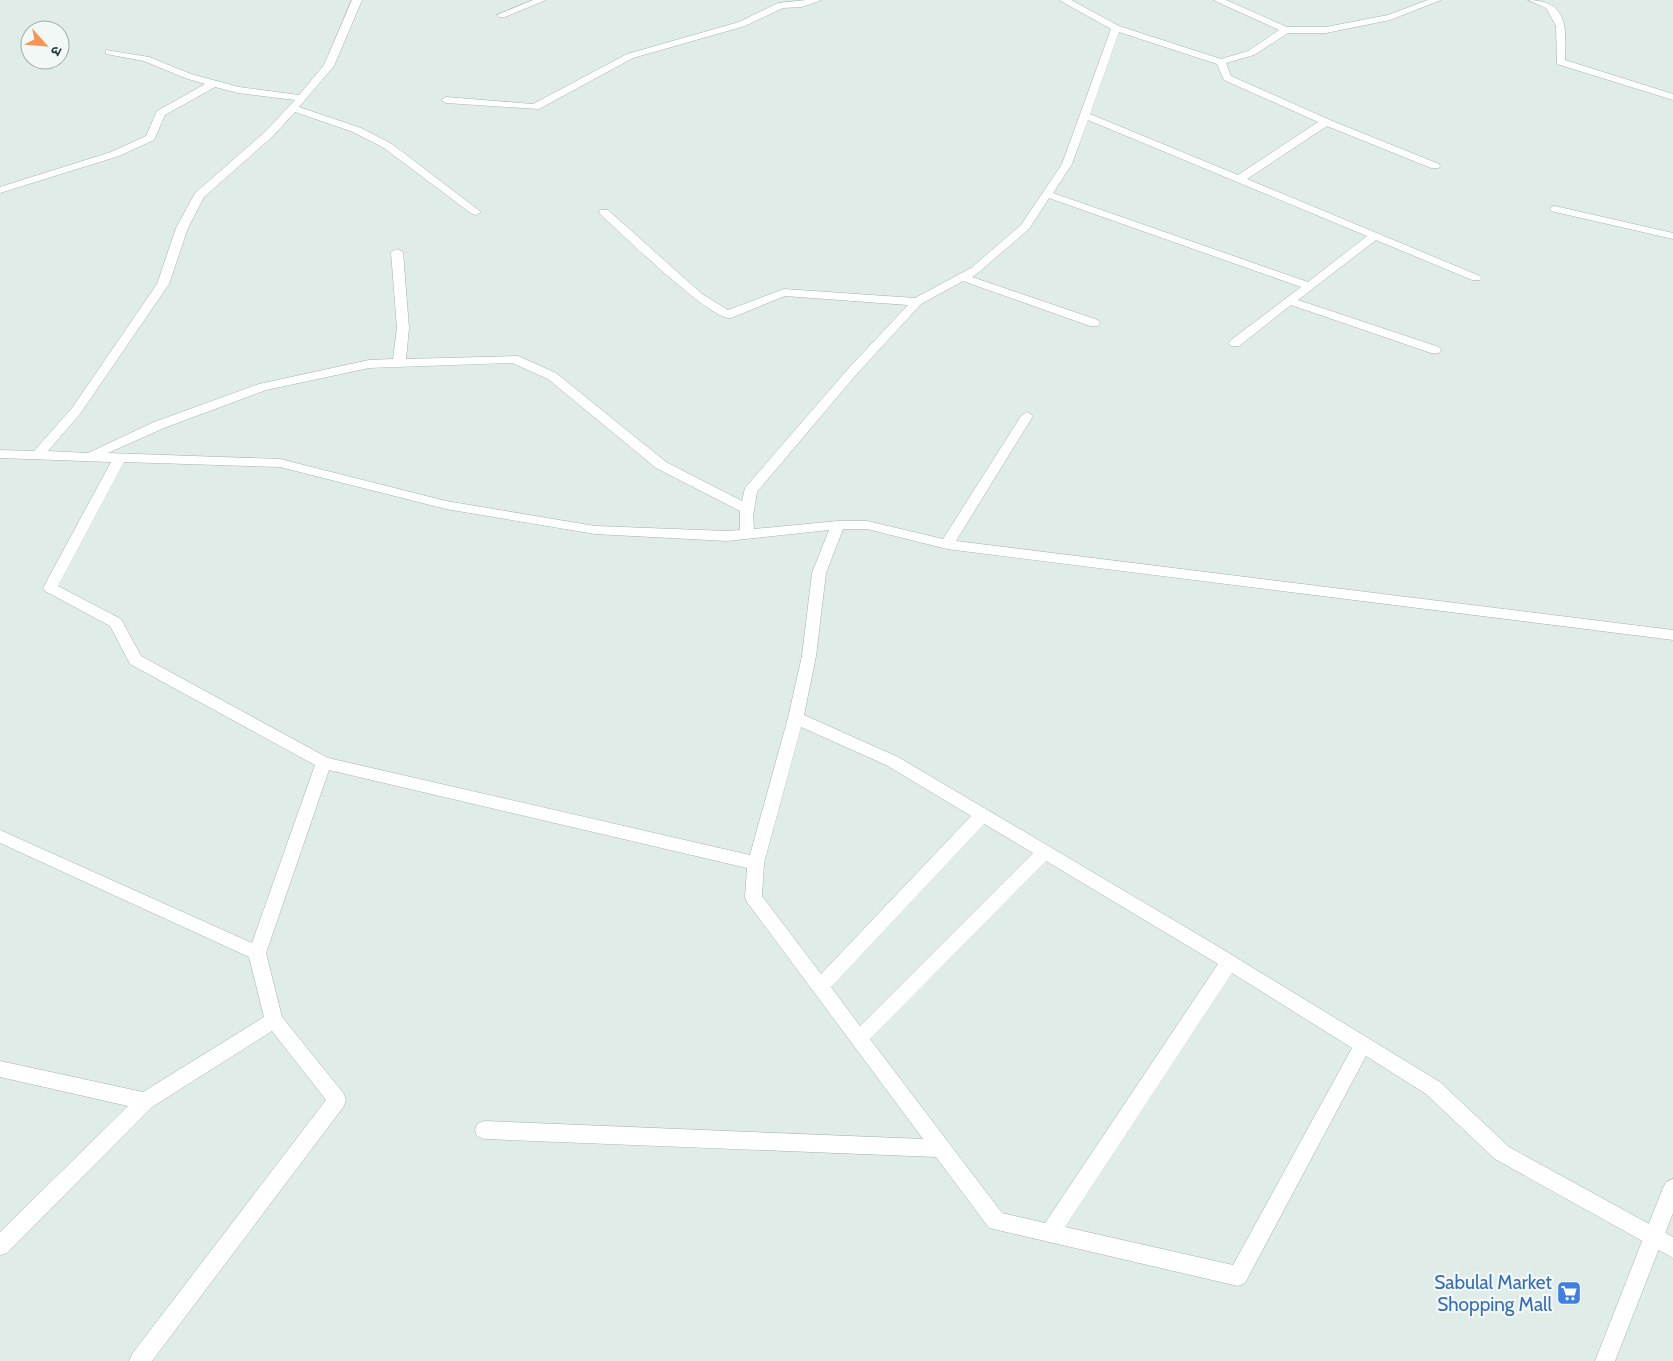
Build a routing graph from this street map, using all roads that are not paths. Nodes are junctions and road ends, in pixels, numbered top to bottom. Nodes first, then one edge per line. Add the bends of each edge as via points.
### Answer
1 (357, 0) edge
2 (541, 0) edge
3 (817, 0) edge
4 (1064, 0) edge
5 (1218, 0) edge
6 (1436, 0) edge
7 (1533, 0) edge
8 (502, 15) dead end
9 (1116, 28) junction
10 (1286, 30) junction
11 (109, 52) dead end
12 (1220, 62) junction
13 (212, 84) junction
14 (1673, 97) edge
15 (303, 98) junction
16 (446, 100) dead end
17 (293, 108) junction
18 (1085, 115) junction
19 (1326, 122) junction
20 (1435, 166) dead end
21 (1239, 179) junction
22 (0, 190) edge
23 (1047, 194) junction
24 (1555, 209) dead end
25 (476, 212) dead end
26 (604, 212) dead end
27 (1374, 236) junction
28 (1673, 236) edge
29 (397, 252) dead end
30 (962, 277) junction
31 (1476, 278) dead end
32 (1310, 286) junction
33 (1290, 301) junction
34 (917, 302) junction
35 (1094, 323) dead end
36 (1235, 343) dead end
37 (1435, 350) dead end
38 (399, 364) junction
39 (1027, 416) dead end
40 (0, 454) edge
41 (38, 455) junction
42 (89, 456) junction
43 (120, 457) junction
44 (747, 509) junction
45 (838, 525) junction
46 (747, 534) junction
47 (947, 544) junction
48 (1673, 635) edge
49 (796, 718) junction
50 (324, 763) junction
51 (982, 815) junction
52 (0, 836) edge
53 (1044, 852) junction
54 (756, 862) junction
55 (256, 953) junction
56 (1229, 962) junction
57 (820, 986) junction
58 (274, 1020) junction
59 (860, 1039) junction
60 (1363, 1045) junction
61 (0, 1069) edge
62 (145, 1101) junction
63 (484, 1130) dead end
64 (941, 1148) junction
65 (1673, 1188) edge
66 (1050, 1234) junction
67 (1655, 1238) junction
68 (0, 1246) edge
69 (1673, 1248) edge
70 (139, 1361) edge
71 (1605, 1361) edge

1 - 15 street via 329,66
2 - 8 street
3 - 16 street via 781,5 742,24 630,56 535,107
4 - 9 street
5 - 10 street
6 - 10 street via 1390,17 1326,30
7 - 14 street via 1549,6 1561,26 1560,62
9 - 12 street
9 - 18 street
10 - 12 street via 1251,53
11 - 13 street via 146,59
12 - 19 street via 1227,78
13 - 15 street
13 - 22 street via 161,114 150,138 115,154
15 - 17 street
17 - 25 street via 357,130 388,146
17 - 41 street via 270,133 199,195 182,228 163,284 76,411
18 - 21 street
18 - 23 street via 1067,164
19 - 20 street
19 - 21 street
21 - 27 street
23 - 30 street via 1025,228
23 - 32 street
24 - 28 street
26 - 34 street via 698,296 727,315 784,292
27 - 31 street
27 - 32 street
29 - 38 street via 403,328
30 - 34 street
30 - 35 street
32 - 33 street
33 - 36 street
33 - 37 street
34 - 44 street via 750,491
38 - 42 street via 369,364 263,387 159,425
38 - 44 street via 514,359 552,376 661,465
39 - 47 street
40 - 41 street
41 - 42 street
42 - 43 street
43 - 46 street via 280,463 446,505 595,530 727,536
43 - 50 street via 50,588 116,623 135,660
44 - 46 street
45 - 46 street
45 - 47 street via 868,525
45 - 49 street via 819,573 809,656
47 - 48 street
49 - 51 street via 892,761
49 - 54 street
50 - 54 street
50 - 55 street
51 - 53 street
51 - 57 street
52 - 55 street
53 - 56 street
53 - 59 street
54 - 57 street via 753,897
55 - 58 street
56 - 60 street
56 - 66 street
57 - 59 street
58 - 62 street
58 - 70 street via 337,1100
59 - 64 street
60 - 66 street via 1238,1276
60 - 67 street via 1433,1088 1502,1153
61 - 62 street
62 - 68 street
63 - 64 street
64 - 66 street via 996,1221
65 - 67 street
67 - 69 street
67 - 71 street

